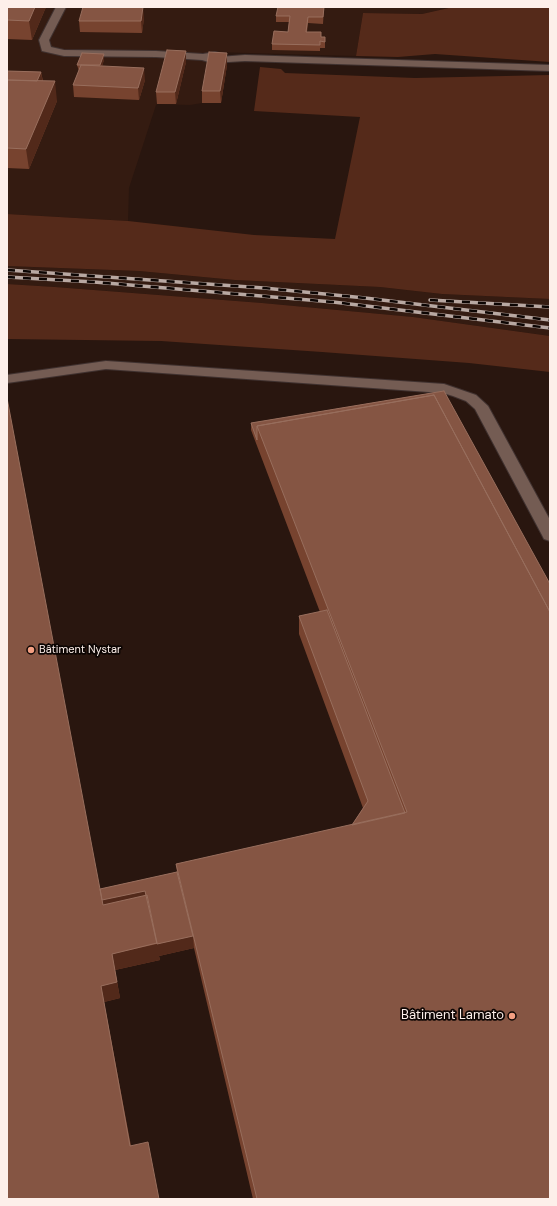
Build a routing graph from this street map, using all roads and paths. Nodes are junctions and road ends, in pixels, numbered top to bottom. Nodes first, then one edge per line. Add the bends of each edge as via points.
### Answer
1 (61, 7) edge
2 (550, 68) edge
3 (7, 380) edge
4 (550, 534) edge

1 - 2 lane via 44,40 46,49 64,53 156,54 203,57 212,60 245,58
3 - 4 lane via 106,365 444,389 472,398 481,406

